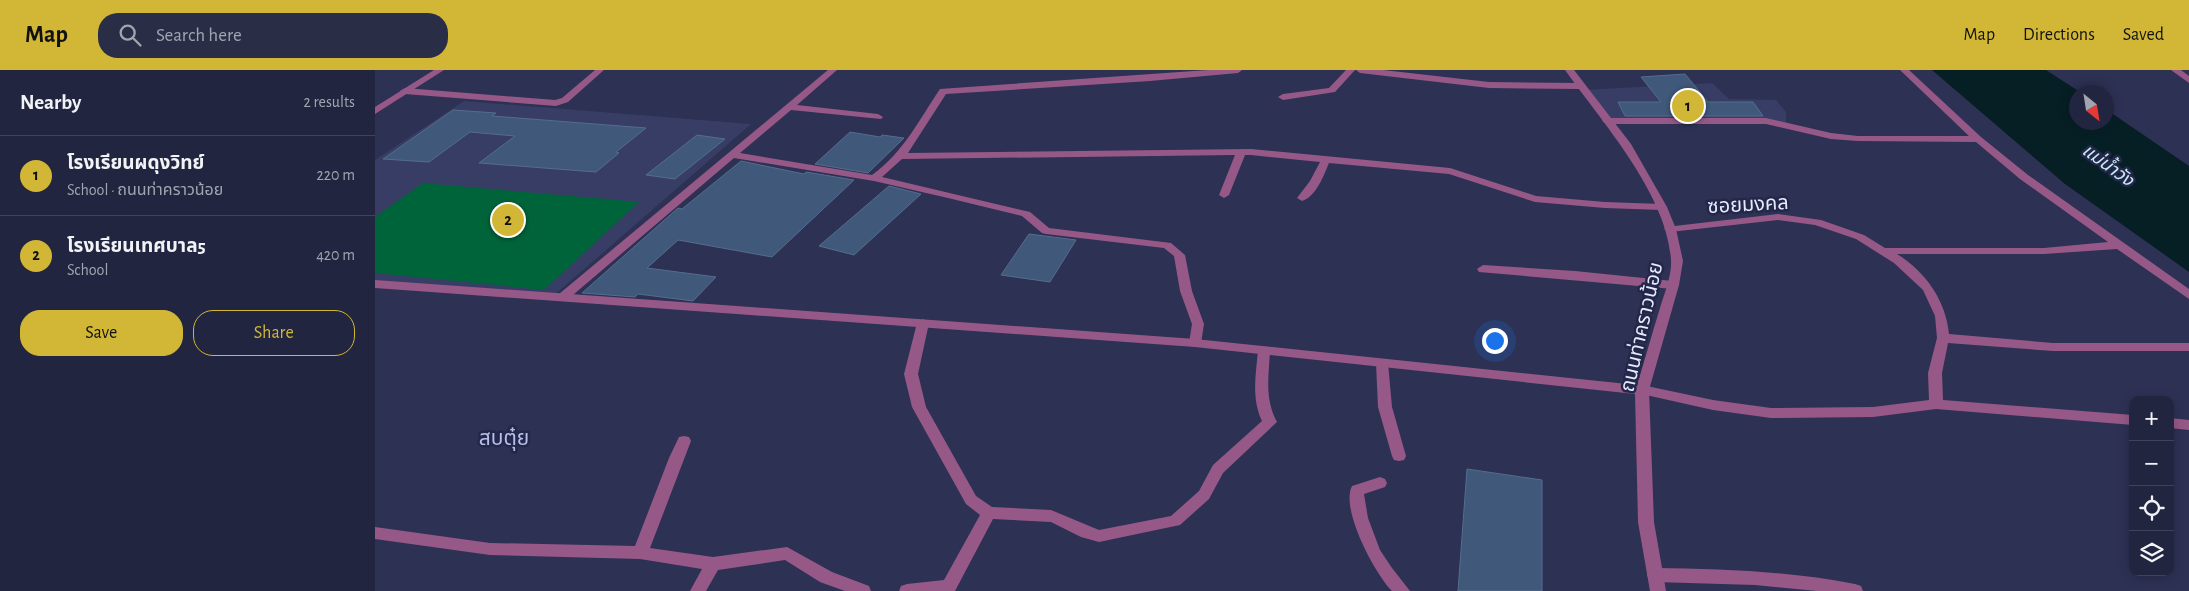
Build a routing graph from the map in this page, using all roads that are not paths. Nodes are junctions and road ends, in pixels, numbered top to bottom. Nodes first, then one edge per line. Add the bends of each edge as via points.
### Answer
1 (440, 70) edge
2 (600, 70) edge
3 (833, 70) edge
4 (1238, 70) edge
5 (1351, 70) edge
6 (1360, 70) edge
7 (1569, 70) edge
8 (1905, 70) edge
9 (2175, 70) edge
10 (1150, 74) edge
11 (2189, 80) edge
12 (1580, 86) junction
13 (405, 91) junction
14 (1283, 98) dead end
15 (788, 107) junction
16 (375, 111) edge
17 (878, 117) dead end
18 (1607, 121) junction
19 (1978, 140) junction
20 (1241, 152) junction
21 (733, 155) junction
22 (901, 156) junction
23 (1326, 159) junction
24 (874, 178) junction
25 (1225, 194) dead end
26 (1302, 198) dead end
27 (1662, 207) junction
28 (1670, 229) junction
29 (2119, 245) junction
30 (1883, 251) junction
31 (1483, 269) dead end
32 (375, 284) edge
33 (1673, 285) junction
34 (2189, 294) edge
35 (563, 297) junction
36 (923, 323) junction
37 (1943, 338) junction
38 (1195, 343) junction
39 (2189, 347) edge
40 (1264, 350) junction
41 (1382, 363) junction
42 (1641, 390) junction
43 (1936, 404) junction
44 (2129, 420) edge
45 (2174, 423) edge
46 (2189, 425) edge
47 (684, 441) dead end
48 (1399, 456) dead end
49 (1380, 483) dead end
50 (989, 513) junction
51 (375, 533) edge
52 (640, 553) junction
53 (713, 564) junction
54 (1655, 575) junction
55 (947, 589) edge
56 (698, 591) edge
57 (863, 591) edge
58 (907, 591) edge
59 (1402, 591) edge
60 (1658, 591) edge
61 (1855, 591) edge

1 - 13 street
2 - 13 street via 565,100 556,103
3 - 15 street
4 - 10 street
5 - 14 street via 1332,90
6 - 12 street via 1489,85
7 - 12 street, ถนนท่าคราวน้อย
8 - 19 street
9 - 11 street
10 - 22 street via 943,91
12 - 18 street, ถนนท่าคราวน้อย
13 - 16 street
15 - 17 street
15 - 21 street
18 - 19 street via 1766,121 1843,137
18 - 27 street, ถนนท่าคราวน้อย via 1626,144
19 - 29 street
20 - 22 street
20 - 23 street
20 - 25 street
21 - 24 street
21 - 35 street
22 - 24 street
23 - 26 street via 1315,182
23 - 27 street via 1450,171 1535,199
24 - 38 street via 1026,214 1046,231 1167,245 1179,254 1186,291 1198,324
27 - 28 street, ถนนท่าคราวน้อย
28 - 30 street, ซอยมงคล via 1779,218 1817,222 1861,237
28 - 33 street, ถนนท่าคราวน้อย via 1677,261
29 - 30 street via 2044,251
29 - 34 street
30 - 37 street, ซอยมงคล via 1898,260 1928,288 1941,316
31 - 33 street
32 - 35 street
33 - 42 street, ถนนท่าคราวน้อย
35 - 36 street
36 - 38 street
36 - 50 street via 911,374 919,407 971,500
37 - 39 street via 2053,347
37 - 43 street, ซอยมงคล via 1935,373
38 - 40 street
40 - 41 street
40 - 50 street via 1261,397 1270,422 1218,469 1204,494 1175,521 1099,536 1088,534 1061,518
41 - 42 street
41 - 48 street via 1385,407
42 - 43 street via 1771,413 1873,412
42 - 54 street, ถนนท่าคราวน้อย via 1646,522
43 - 44 street
45 - 46 street
47 - 52 street
49 - 59 street via 1357,490 1356,496 1374,554
50 - 55 street
51 - 52 street via 490,549
52 - 53 street
53 - 56 street
53 - 57 street via 787,553 826,577
54 - 60 street, ถนนท่าคราวน้อย
54 - 61 street via 1756,576
55 - 58 street

